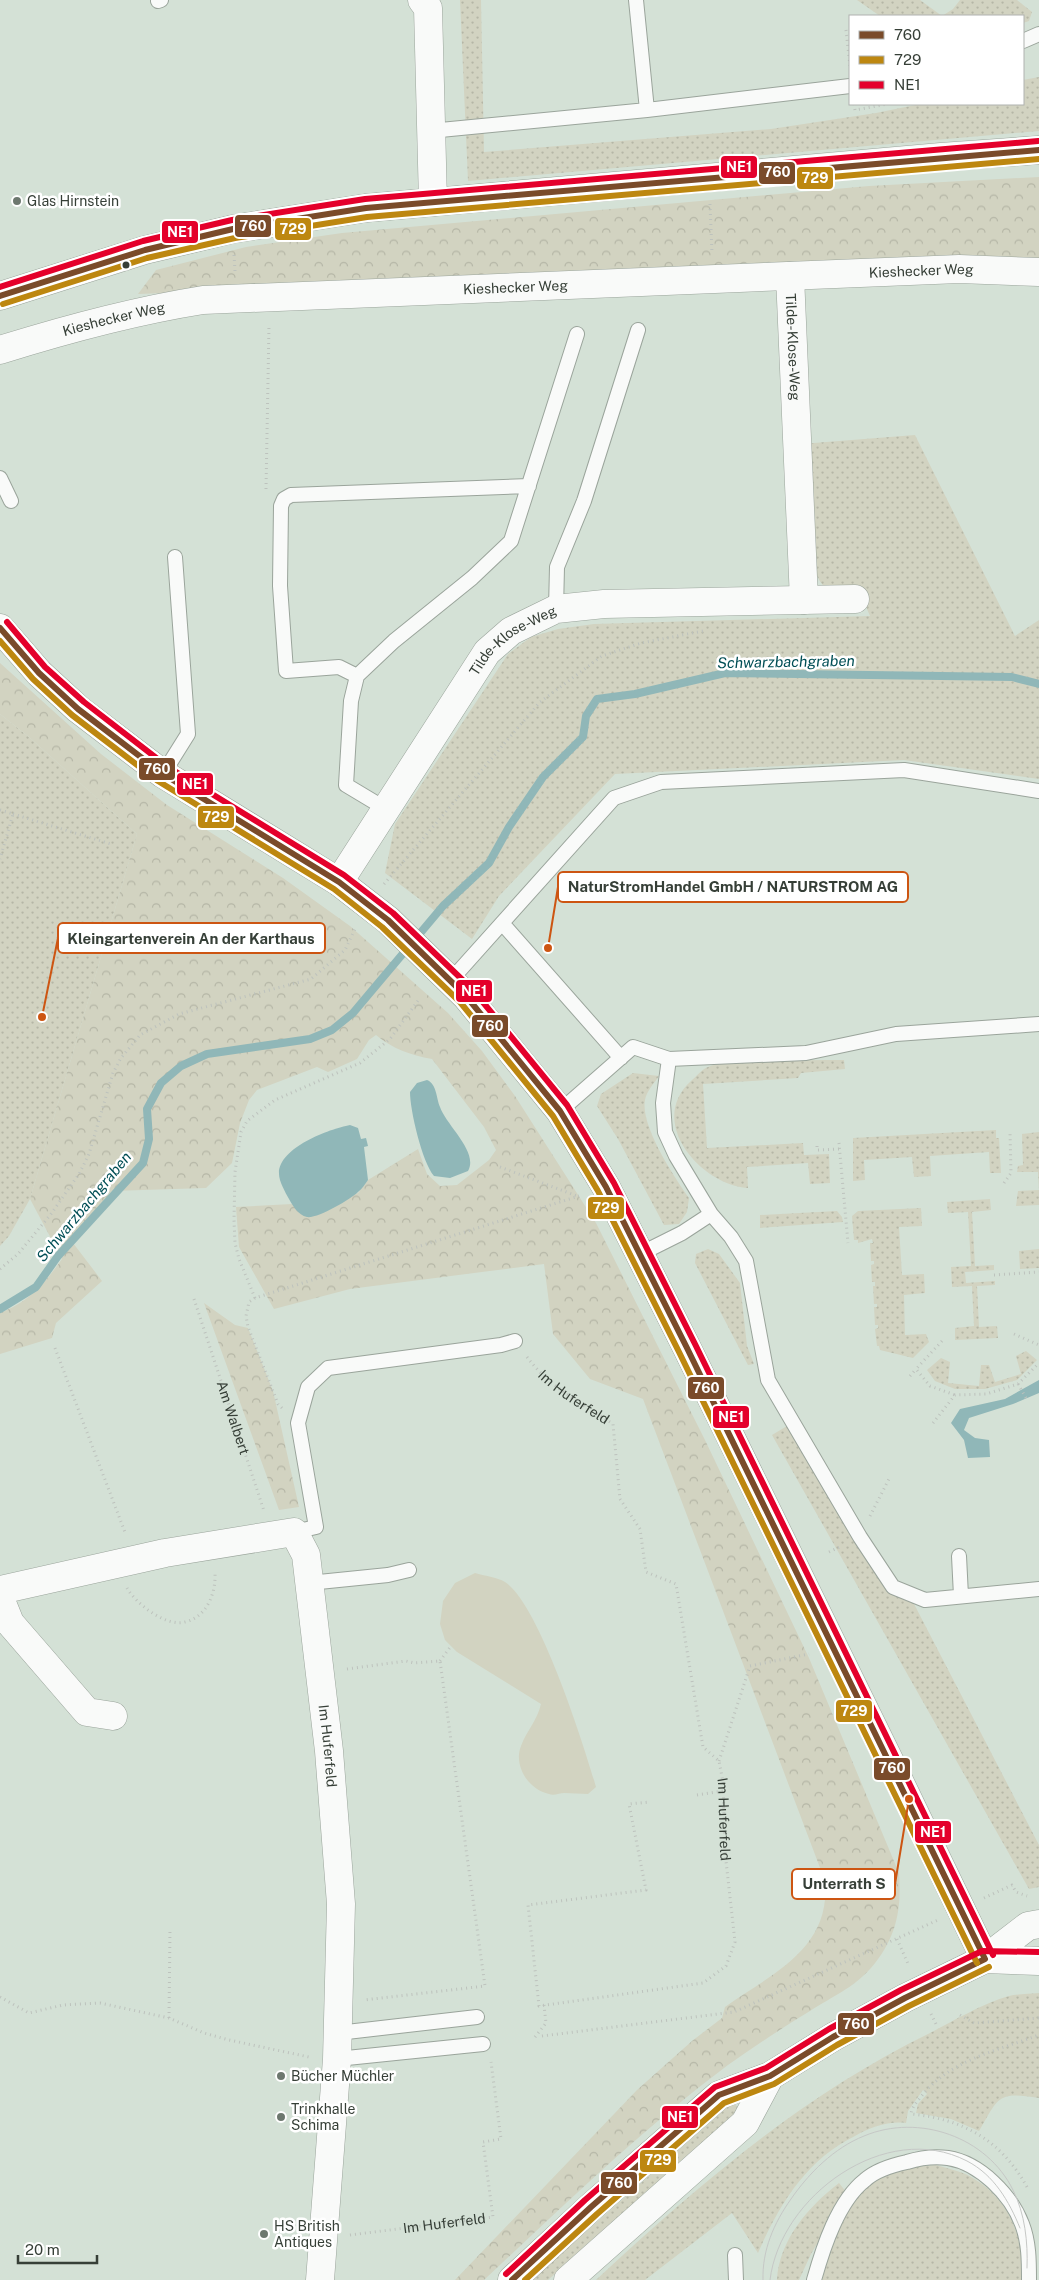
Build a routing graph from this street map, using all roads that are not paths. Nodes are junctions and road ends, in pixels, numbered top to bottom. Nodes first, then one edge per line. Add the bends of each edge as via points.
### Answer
1 (422, 0) edge
2 (636, 0) edge
3 (1039, 34) edge
4 (1024, 41) edge
5 (849, 86) edge
6 (647, 110) junction
7 (430, 131) junction
8 (1039, 150) edge
9 (433, 202) junction
10 (1039, 272) edge
11 (790, 276) junction
12 (0, 296) edge
13 (638, 330) dead end
14 (577, 334) dead end
15 (0, 350) edge
16 (0, 478) edge
17 (529, 486) junction
18 (11, 501) dead end
19 (175, 557) dead end
20 (855, 599) dead end
21 (804, 600) junction
22 (556, 609) junction
23 (0, 628) edge
24 (357, 676) junction
25 (163, 774) junction
26 (1039, 791) edge
27 (386, 808) junction
28 (338, 882) junction
29 (502, 923) junction
30 (444, 972) junction
31 (1039, 1024) edge
32 (621, 1058) junction
33 (669, 1059) junction
34 (560, 1110) junction
35 (711, 1214) junction
36 (640, 1254) junction
37 (515, 1341) road end
38 (283, 1534) junction
39 (958, 1556) dead end
40 (409, 1570) dead end
41 (309, 1583) junction
42 (1039, 1589) edge
43 (0, 1590) edge
44 (961, 1596) junction
45 (0, 1598) edge
46 (112, 1716) dead end
47 (1039, 1924) edge
48 (985, 1959) junction
49 (1039, 1961) edge
50 (477, 2017) dead end
51 (483, 2044) dead end
52 (337, 2052) junction
53 (770, 2076) junction
54 (734, 2255) dead end
55 (320, 2280) edge
56 (512, 2280) edge
57 (568, 2280) edge
58 (736, 2280) edge
59 (814, 2280) edge
60 (1029, 2280) edge

1 - 7 street via 428,8
2 - 6 lane
3 - 4 lane
5 - 6 lane
6 - 7 lane
7 - 9 street
8 - 9 street
9 - 12 street via 366,208 233,229 145,250
10 - 11 street, Kieshecker Weg via 959,269
11 - 15 street, Kieshecker Weg via 203,300 68,329
11 - 21 street, Tilde-Klose-Weg
13 - 22 lane via 584,501 557,567
14 - 17 lane
16 - 18 lane
17 - 24 lane via 511,541
17 - 24 lane via 292,495 284,499 281,506 280,586 286,671 339,667
19 - 25 lane via 188,734
20 - 21 street, Tilde-Klose-Weg
21 - 22 street, Tilde-Klose-Weg via 604,604
22 - 27 street, Tilde-Klose-Weg via 511,631 487,652
23 - 25 street via 39,673 78,709
24 - 27 lane via 351,701 346,785
25 - 28 street
26 - 29 lane via 904,770 661,782 614,798
27 - 28 street, Tilde-Klose-Weg
28 - 30 street via 368,903
29 - 30 lane
29 - 32 lane
30 - 34 street
31 - 33 lane via 896,1034 806,1053
32 - 33 lane via 633,1047
32 - 34 lane
33 - 35 lane via 663,1103 665,1132
34 - 36 street via 606,1187
35 - 36 lane
35 - 44 lane via 746,1261 768,1380 860,1537 893,1587 925,1600
36 - 48 street
37 - 38 lane via 501,1346 328,1368 308,1387 298,1423 316,1527
38 - 41 street, Im Huferfeld via 306,1555
38 - 43 street via 127,1561
39 - 44 lane
40 - 41 lane via 388,1576
41 - 52 street, Im Huferfeld via 341,1904
42 - 44 lane
45 - 46 street via 10,1623 87,1712
47 - 48 street via 1028,1926
48 - 49 street
48 - 53 street via 881,2011
50 - 52 lane
51 - 52 lane
52 - 55 street, Im Huferfeld
53 - 56 street via 719,2095
53 - 57 street via 745,2123
54 - 58 lane
59 - 60 lane via 833,2226 848,2199 865,2180 898,2164 936,2158 948,2158 972,2168 1011,2202 1027,2244

